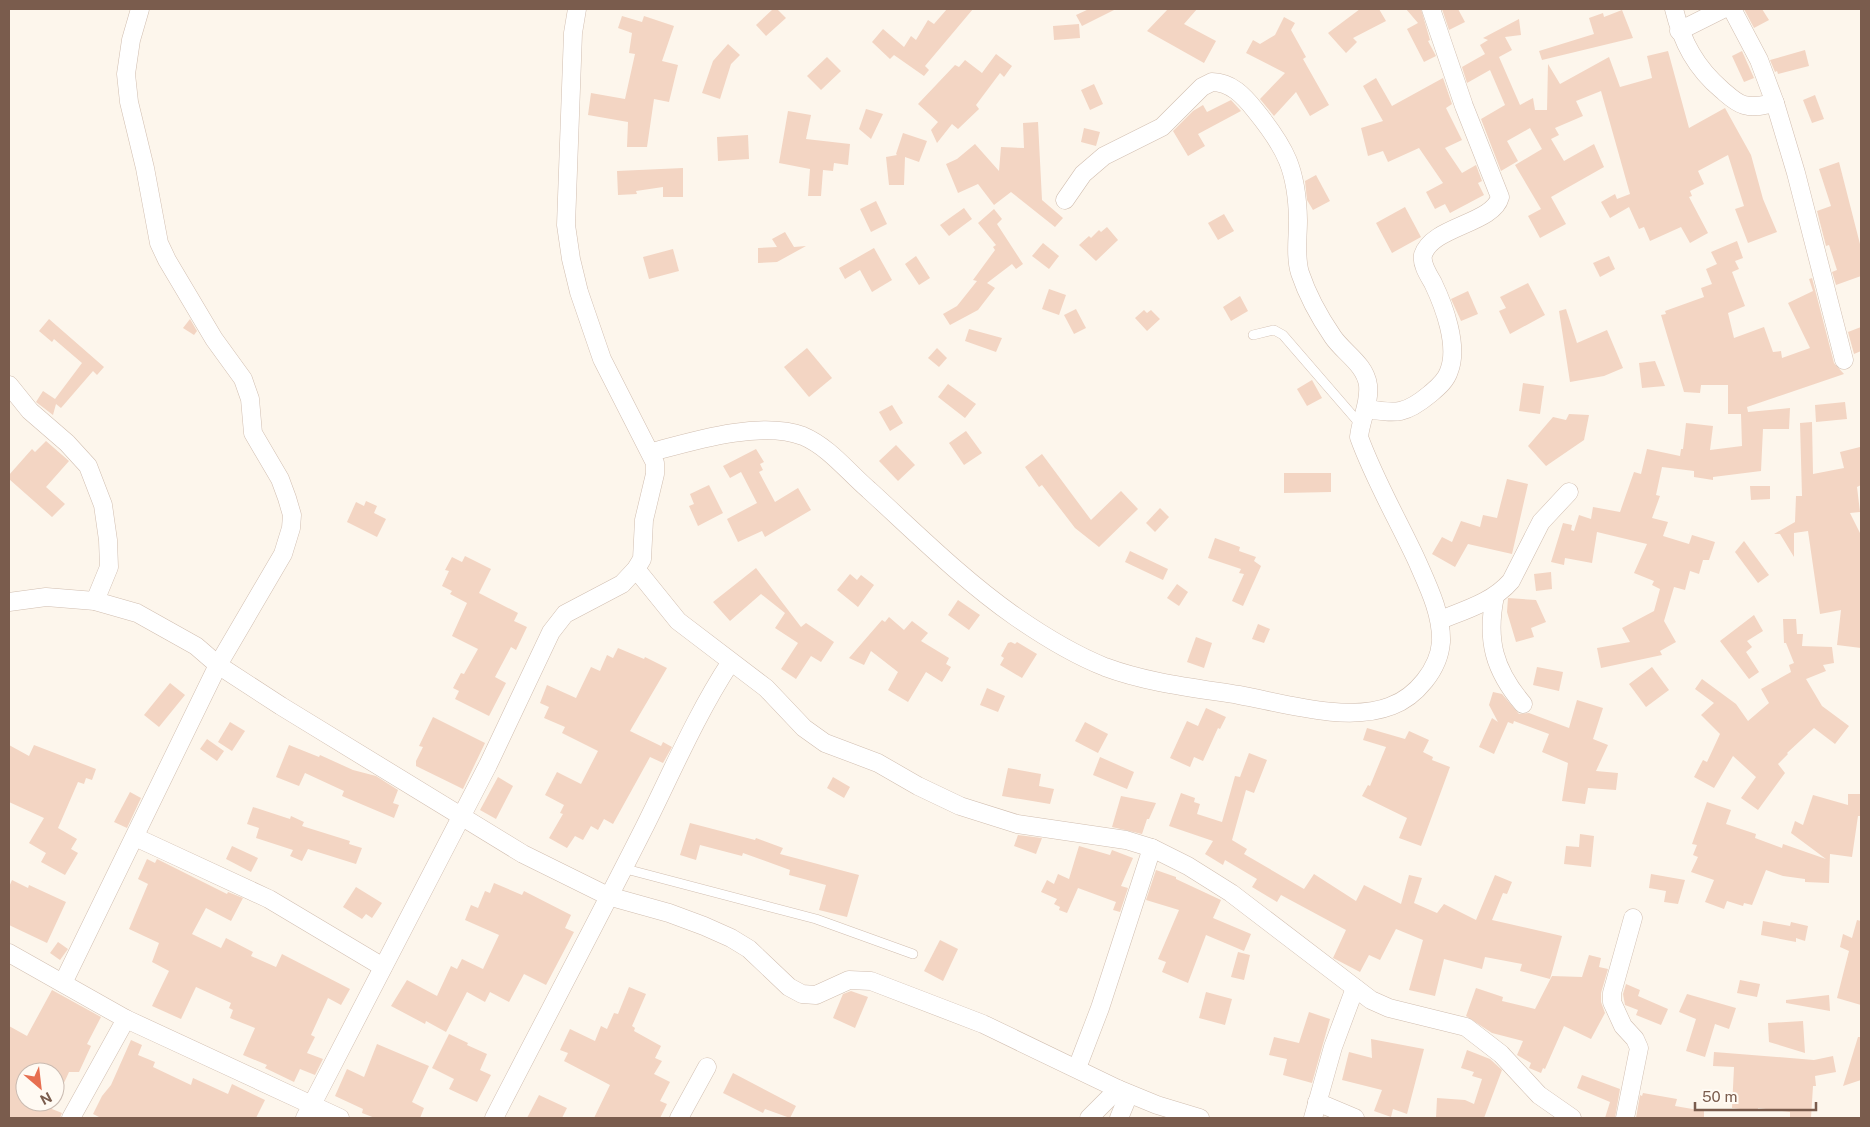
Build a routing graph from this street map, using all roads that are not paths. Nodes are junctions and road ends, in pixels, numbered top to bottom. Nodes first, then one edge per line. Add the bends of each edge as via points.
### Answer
1 (140, 9) edge
2 (576, 9) edge
3 (1431, 9) edge
4 (1674, 9) edge
5 (1723, 9) edge
6 (1732, 9) edge
7 (1679, 31) junction
8 (1775, 103) junction
9 (1065, 200) dead end
10 (1253, 334) dead end
11 (1844, 360) dead end
12 (9, 386) edge
13 (1364, 417) junction
14 (652, 452) junction
15 (1569, 492) dead end
16 (636, 570) junction
17 (1495, 596) junction
18 (95, 601) junction
19 (9, 602) edge
20 (1440, 620) junction
21 (730, 662) junction
22 (218, 665) junction
23 (1523, 704) dead end
24 (461, 814) junction
25 (135, 837) junction
26 (1152, 848) junction
27 (622, 868) junction
28 (608, 896) junction
29 (1633, 918) dead end
30 (9, 953) edge
31 (913, 954) dead end
32 (383, 967) junction
33 (63, 983) junction
34 (1355, 988) junction
35 (126, 1019) junction
36 (707, 1067) dead end
37 (1077, 1068) junction
38 (1124, 1091) junction
39 (1315, 1110) edge
40 (308, 1112) edge
41 (71, 1118) edge
42 (340, 1118) edge
43 (494, 1118) edge
44 (679, 1118) edge
45 (1089, 1118) edge
46 (1120, 1118) edge
47 (1200, 1118) edge
48 (1355, 1118) edge
49 (1572, 1118) edge
50 (1625, 1118) edge

1 - 22 street via 126,74 159,243 214,339 243,379 250,399 253,433 280,479 292,515 283,554
2 - 14 street via 566,225 571,259 602,359
3 - 13 street via 1500,197 1494,208 1442,236 1423,255 1448,321 1452,361 1449,373 1415,406 1396,413
4 - 7 street
5 - 7 street
6 - 8 street via 1759,60
7 - 8 street via 1702,71 1732,98 1755,106
8 - 11 street
9 - 13 street via 1083,174 1104,156 1162,127 1202,87 1212,82 1231,87 1245,98 1284,148 1296,193 1299,272 1334,338 1364,373 1368,383
10 - 13 lane via 1274,330 1283,335
12 - 18 street via 30,411 88,466 102,505 108,540 109,567
13 - 20 street via 1359,437 1364,452 1425,578
14 - 16 street via 655,474 644,520 642,559
14 - 20 street via 714,435 782,431 803,436 835,457 917,534 1015,616 1105,667 1163,682 1332,711 1367,712 1390,707 1408,698 1432,672 1441,645
15 - 17 street via 1541,522 1511,581
16 - 21 street via 678,621
16 - 24 street via 622,584 564,614 551,632
17 - 20 street
17 - 23 street via 1492,624 1494,654 1502,675
18 - 19 street via 46,597
18 - 22 street via 136,613 170,630
21 - 26 street via 766,688 804,728 825,743 878,763 960,806 1017,824 1126,840
21 - 27 street via 710,694
22 - 24 street
22 - 25 street
24 - 28 street via 523,854
24 - 32 street
25 - 32 street via 269,899
25 - 33 street
26 - 34 street via 1231,893
26 - 37 street
27 - 28 street
27 - 31 lane via 816,919
28 - 37 street via 678,916 731,938 749,949 802,994 816,995 849,980 871,981 982,1024
28 - 43 street
29 - 50 street via 1612,993 1614,1010 1639,1048
30 - 33 street
32 - 40 street
33 - 35 street
34 - 39 street
34 - 49 street via 1389,1008 1466,1027 1501,1054 1539,1096
35 - 40 street
35 - 41 street
36 - 44 street
37 - 38 street
38 - 45 street
38 - 46 street
38 - 47 street
39 - 48 street
40 - 42 street

